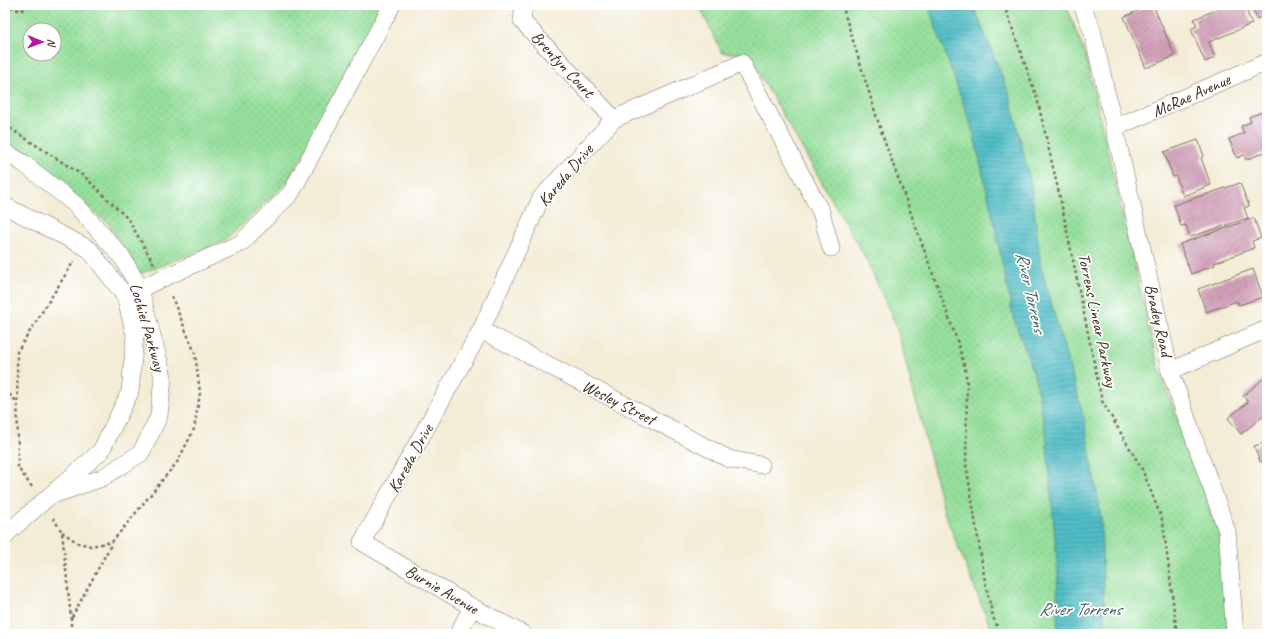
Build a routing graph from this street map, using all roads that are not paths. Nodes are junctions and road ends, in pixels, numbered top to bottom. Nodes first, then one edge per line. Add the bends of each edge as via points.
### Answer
1 (392, 5) edge
2 (524, 5) edge
3 (1082, 5) edge
4 (1267, 62) edge
5 (614, 119) junction
6 (1114, 128) junction
7 (5, 152) edge
8 (5, 206) edge
9 (830, 248) dead end
10 (132, 292) junction
11 (1267, 329) edge
12 (481, 330) junction
13 (1170, 371) junction
14 (761, 465) dead end
15 (42, 493) junction
16 (5, 537) edge
17 (362, 542) joint
18 (472, 607) junction
19 (458, 634) edge
20 (523, 634) edge
21 (1236, 634) edge

1 - 10 street via 291,194 241,242
2 - 5 street, Brentyn Court via 522,21
3 - 6 street, Bradey Road via 1092,30
4 - 6 street, McRae Avenue
5 - 9 street, Kareda Drive via 742,63 822,212
5 - 12 street, Kareda Drive via 541,198
6 - 13 street, Bradey Road
7 - 10 street, Lochiel Parkway via 76,205 122,257
8 - 10 street, Lochiel Parkway via 89,249
10 - 15 street, Lochiel Parkway via 135,335 130,392 101,451
10 - 15 street, Lochiel Parkway via 163,378 159,416 141,453 102,478
11 - 13 street
12 - 14 street, Wesley Street via 730,459
12 - 17 street, Kareda Drive
13 - 21 street, Bradey Road via 1227,531
15 - 16 street, Lochiel Parkway
17 - 18 street, Burnie Avenue
18 - 19 street
18 - 20 street, Burnie Avenue

